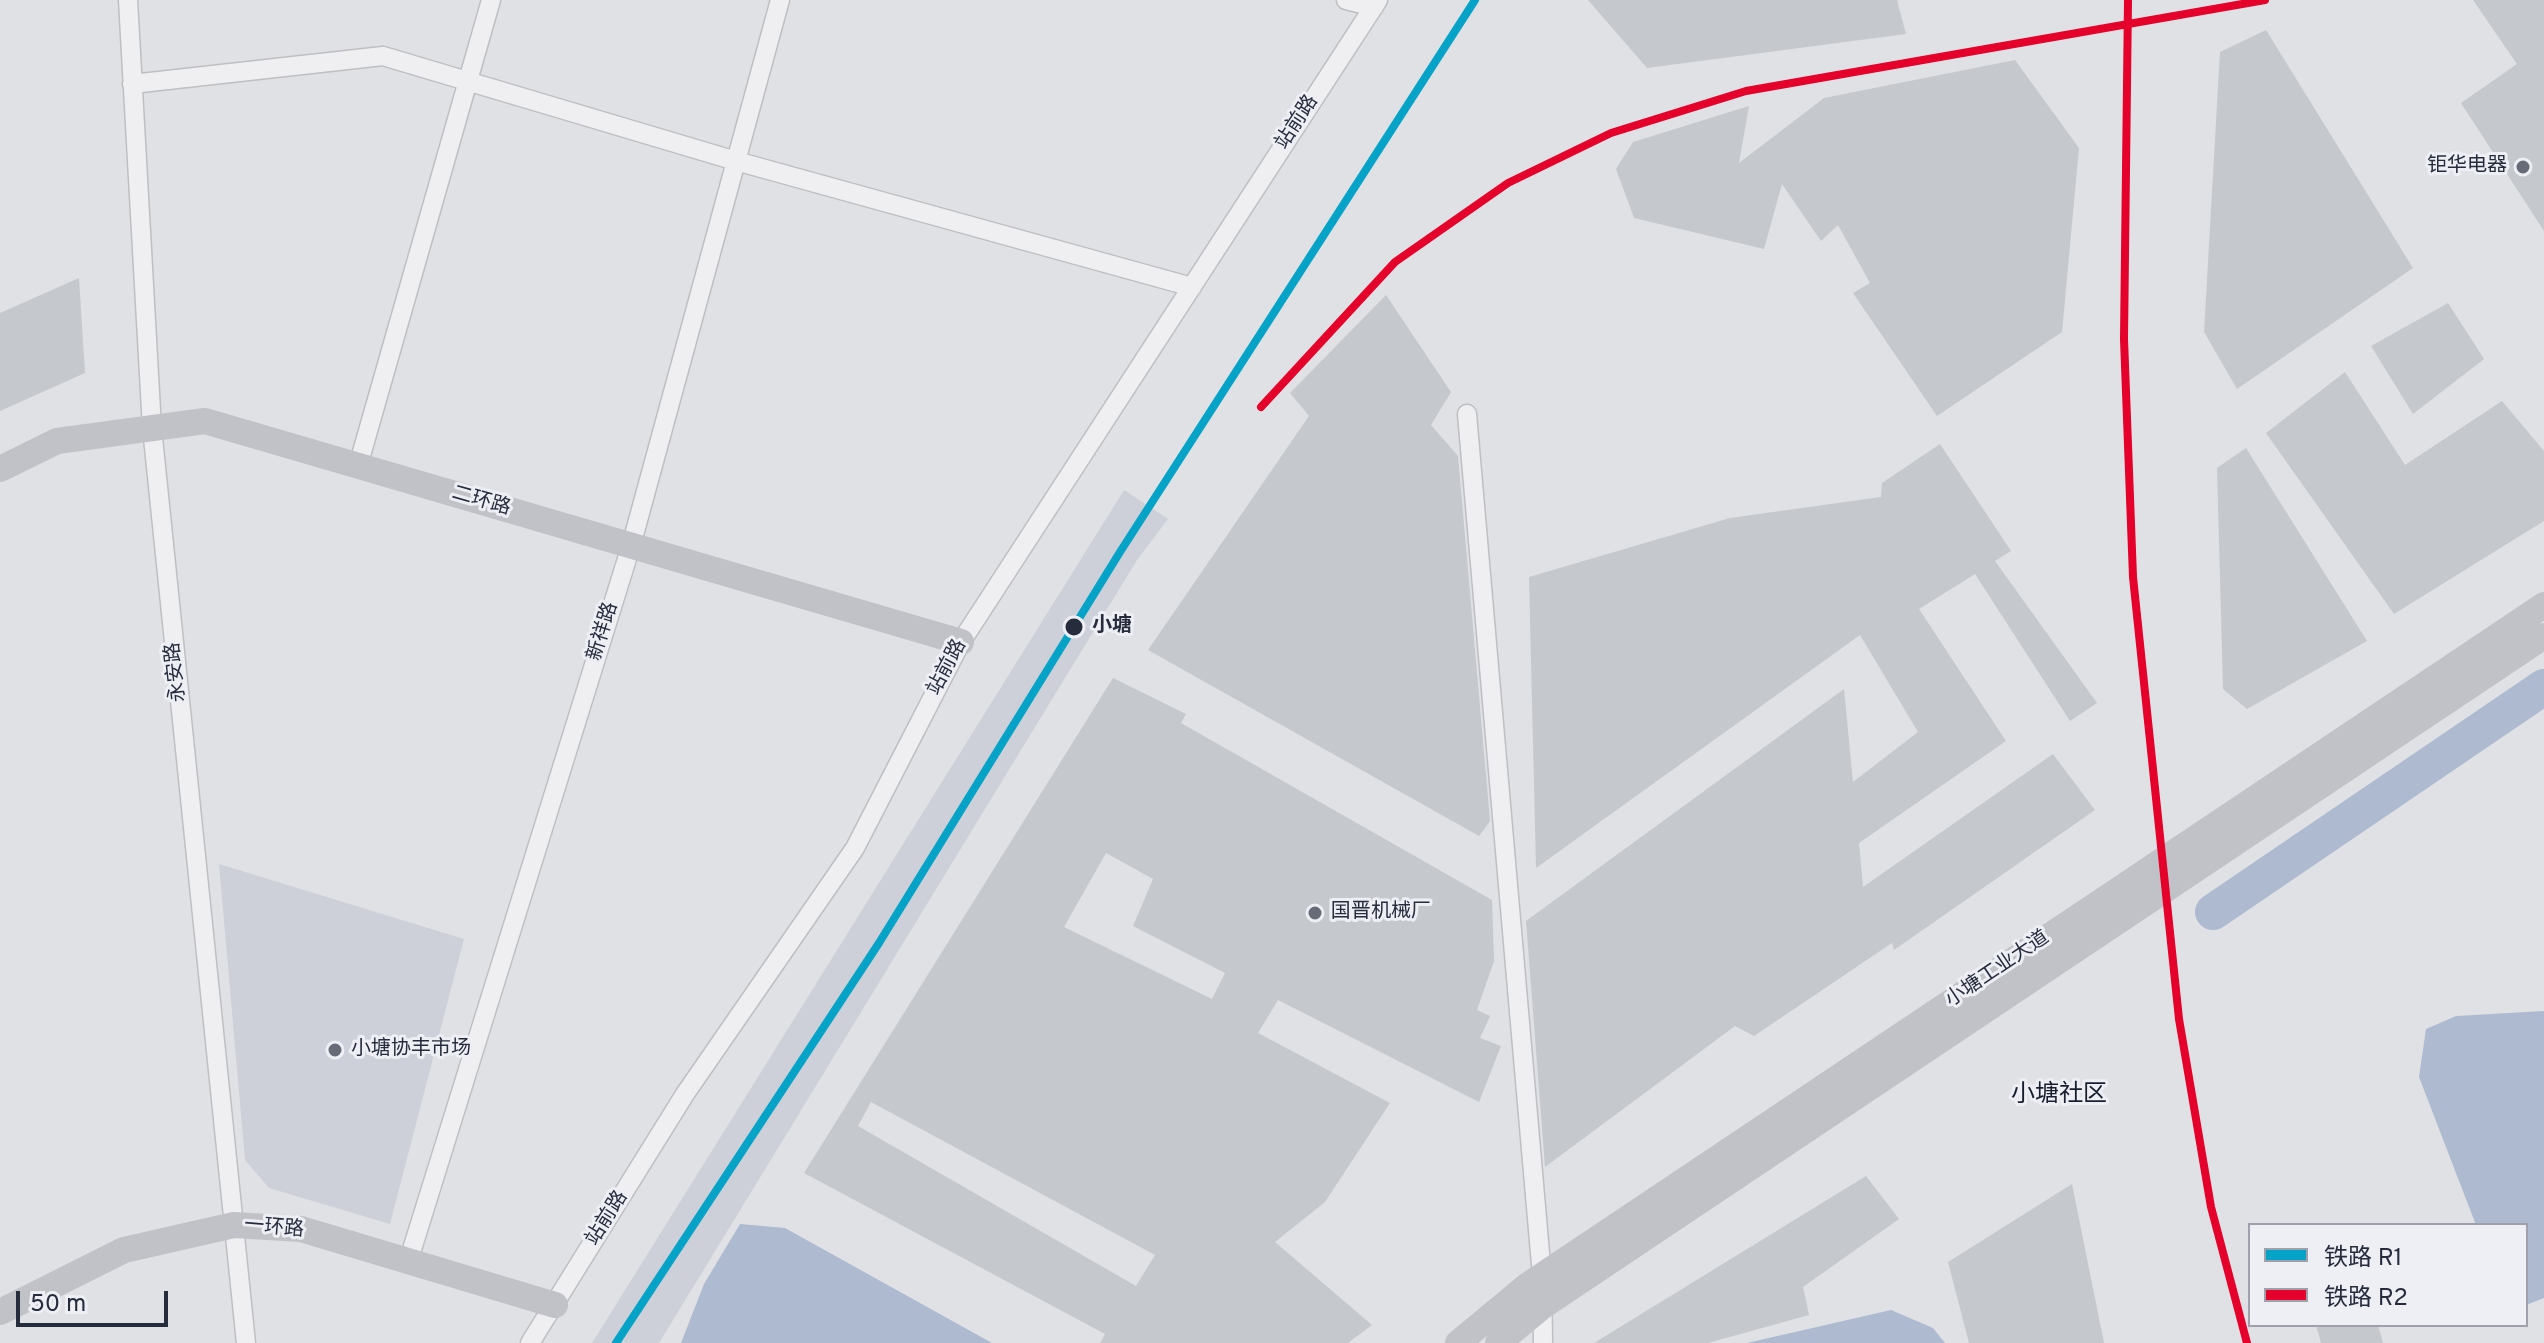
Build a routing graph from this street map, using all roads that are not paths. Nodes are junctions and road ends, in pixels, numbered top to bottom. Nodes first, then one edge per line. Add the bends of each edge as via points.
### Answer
1 (128, 0) edge
2 (491, 0) edge
3 (780, 0) edge
4 (1346, 0) edge
5 (1376, 4) edge
6 (467, 81) junction
7 (132, 84) junction
8 (736, 161) junction
9 (1192, 287) junction
10 (1467, 414) dead end
11 (152, 428) junction
12 (358, 466) junction
13 (0, 469) edge
14 (631, 546) junction
15 (2544, 605) edge
16 (2544, 636) edge
17 (961, 642) junction
18 (234, 1225) junction
19 (409, 1259) junction
20 (1542, 1276) junction
21 (555, 1305) junction
22 (1543, 1306) junction
23 (0, 1312) edge
24 (246, 1343) edge
25 (530, 1343) edge
26 (1458, 1343) edge
27 (1498, 1343) edge
28 (1543, 1343) edge

1 - 7 street, 永安路
2 - 6 street
3 - 8 street, 新祥路
4 - 5 street
5 - 9 street, 站前路
6 - 7 street via 383,56
6 - 8 street
6 - 12 street
7 - 11 street, 永安路
8 - 9 street
8 - 14 street, 新祥路
9 - 17 street, 站前路
10 - 20 street
11 - 12 main road, 二环路 via 205,421
11 - 13 main road, 二环路 via 57,441
11 - 18 street, 永安路
12 - 14 main road, 二环路
14 - 17 main road, 二环路
14 - 19 street, 新祥路
15 - 20 main road, 小塘工业大道
16 - 22 main road, 小塘工业大道
17 - 21 street, 站前路 via 855,848 685,1094
18 - 19 main road, 一环路 via 301,1229
18 - 23 main road, 一环路 via 124,1250
18 - 24 street, 永安路
19 - 21 main road, 一环路
20 - 22 street
20 - 26 main road, 小塘工业大道
21 - 25 street, 站前路
22 - 27 main road, 小塘工业大道
22 - 28 street

